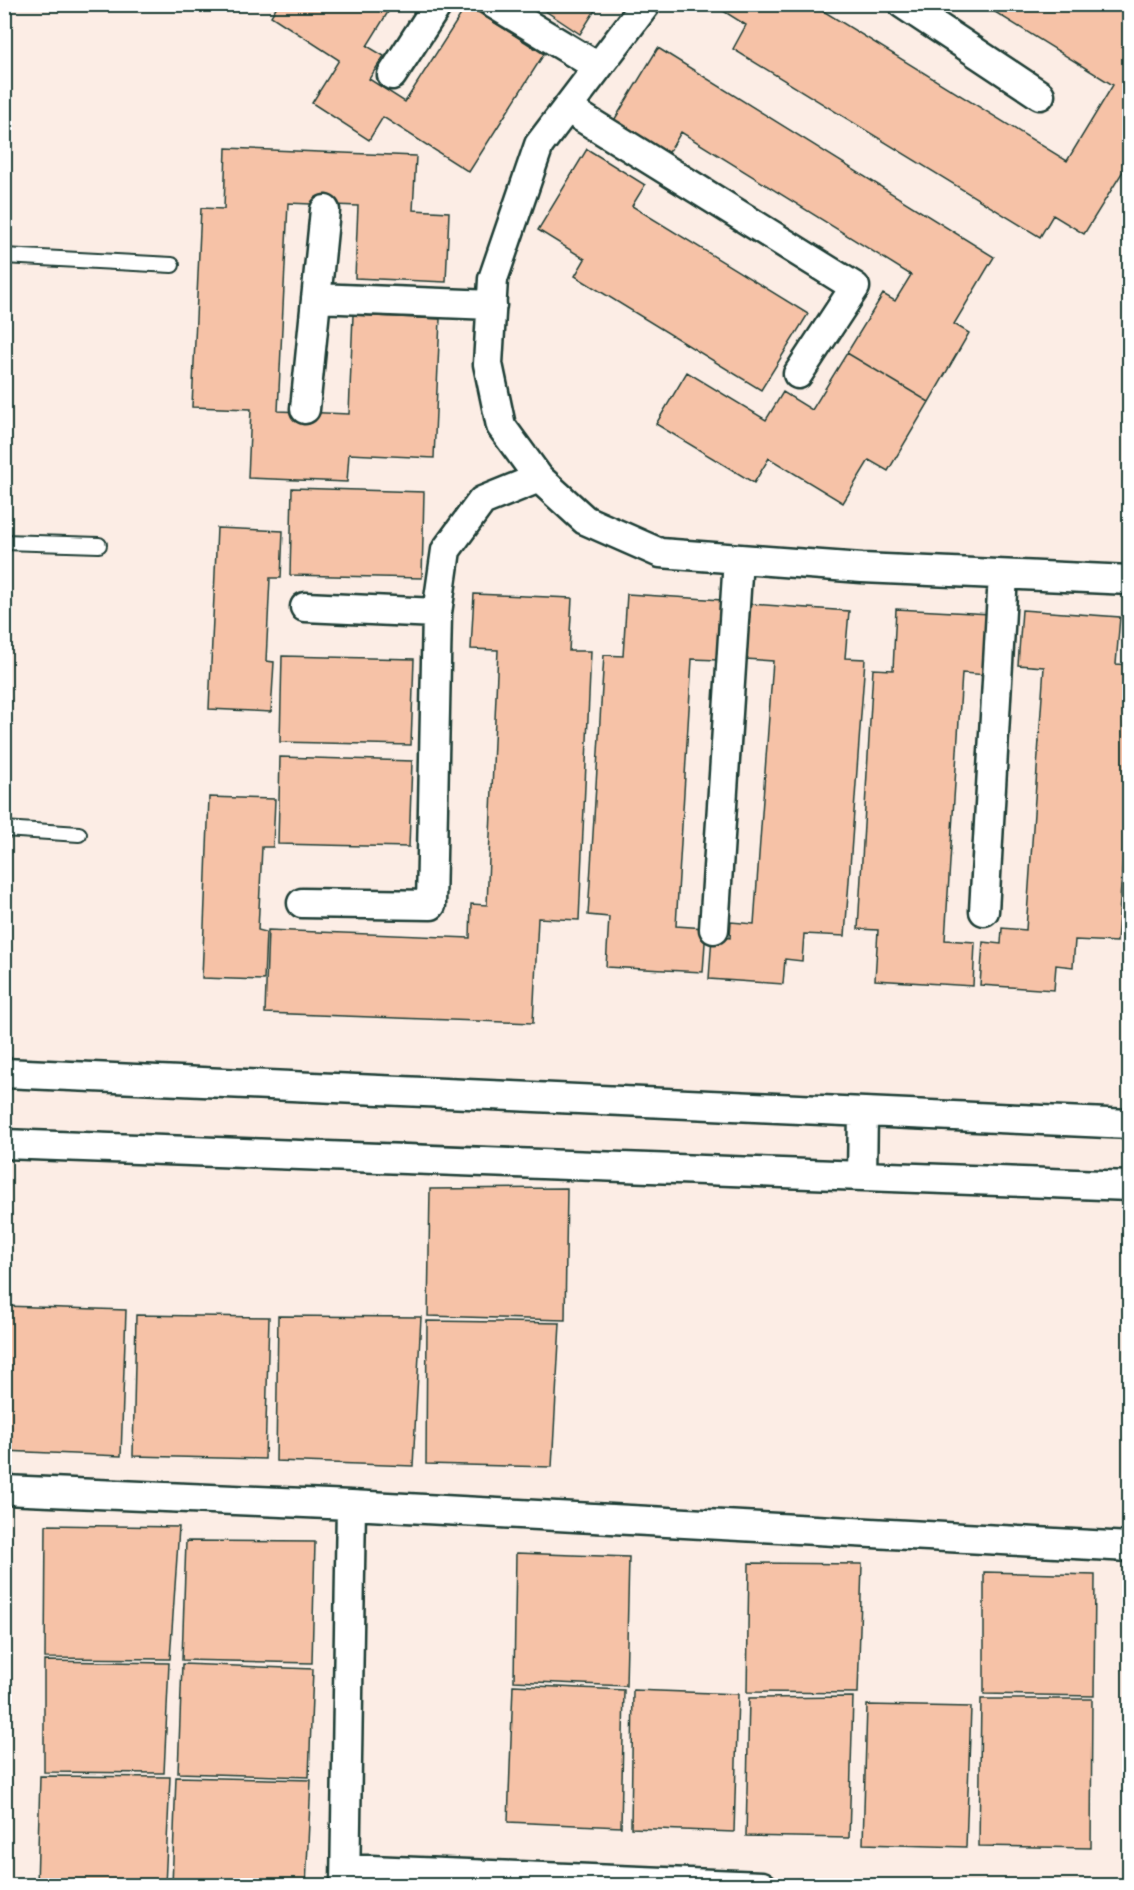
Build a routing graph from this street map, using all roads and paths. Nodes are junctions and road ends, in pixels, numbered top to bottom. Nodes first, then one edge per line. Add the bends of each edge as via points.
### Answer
1 (438, 4) edge
2 (494, 4) edge
3 (645, 4) edge
4 (903, 4) edge
5 (598, 67) junction
6 (392, 75) dead end
7 (1040, 95) dead end
8 (567, 108) junction
9 (325, 210) dead end
10 (4, 256) edge
11 (172, 265) dead end
12 (316, 298) junction
13 (492, 305) junction
14 (798, 374) dead end
15 (305, 409) dead end
16 (539, 478) junction
17 (4, 542) edge
18 (99, 545) dead end
19 (738, 559) junction
20 (1003, 575) junction
21 (1130, 580) edge
22 (305, 607) dead end
23 (437, 614) junction
24 (4, 830) edge
25 (79, 834) dead end
26 (302, 903) dead end
27 (984, 911) dead end
28 (714, 929) dead end
29 (4, 1073) edge
30 (863, 1112) junction
31 (1130, 1124) edge
32 (4, 1144) edge
33 (862, 1176) junction
34 (1130, 1186) edge
35 (4, 1490) edge
36 (351, 1505) junction
37 (1130, 1547) edge
38 (345, 1877) edge
39 (762, 1886) edge

1 - 6 street
2 - 5 street
3 - 5 street
4 - 7 street
5 - 8 street
8 - 13 street via 539,145 493,279
8 - 14 street via 855,287
9 - 12 street
10 - 11 lane
12 - 13 street
12 - 15 street
13 - 16 street via 488,364 501,426
16 - 19 street via 585,520 660,553
16 - 23 street via 482,501 446,550
17 - 18 lane
19 - 20 street
19 - 28 street
20 - 21 street
20 - 27 street
22 - 23 street
23 - 26 street via 431,905
24 - 25 lane
29 - 30 street
30 - 31 street
30 - 33 street
32 - 33 street
33 - 34 street
35 - 36 street
36 - 37 street
36 - 38 street
38 - 39 street

